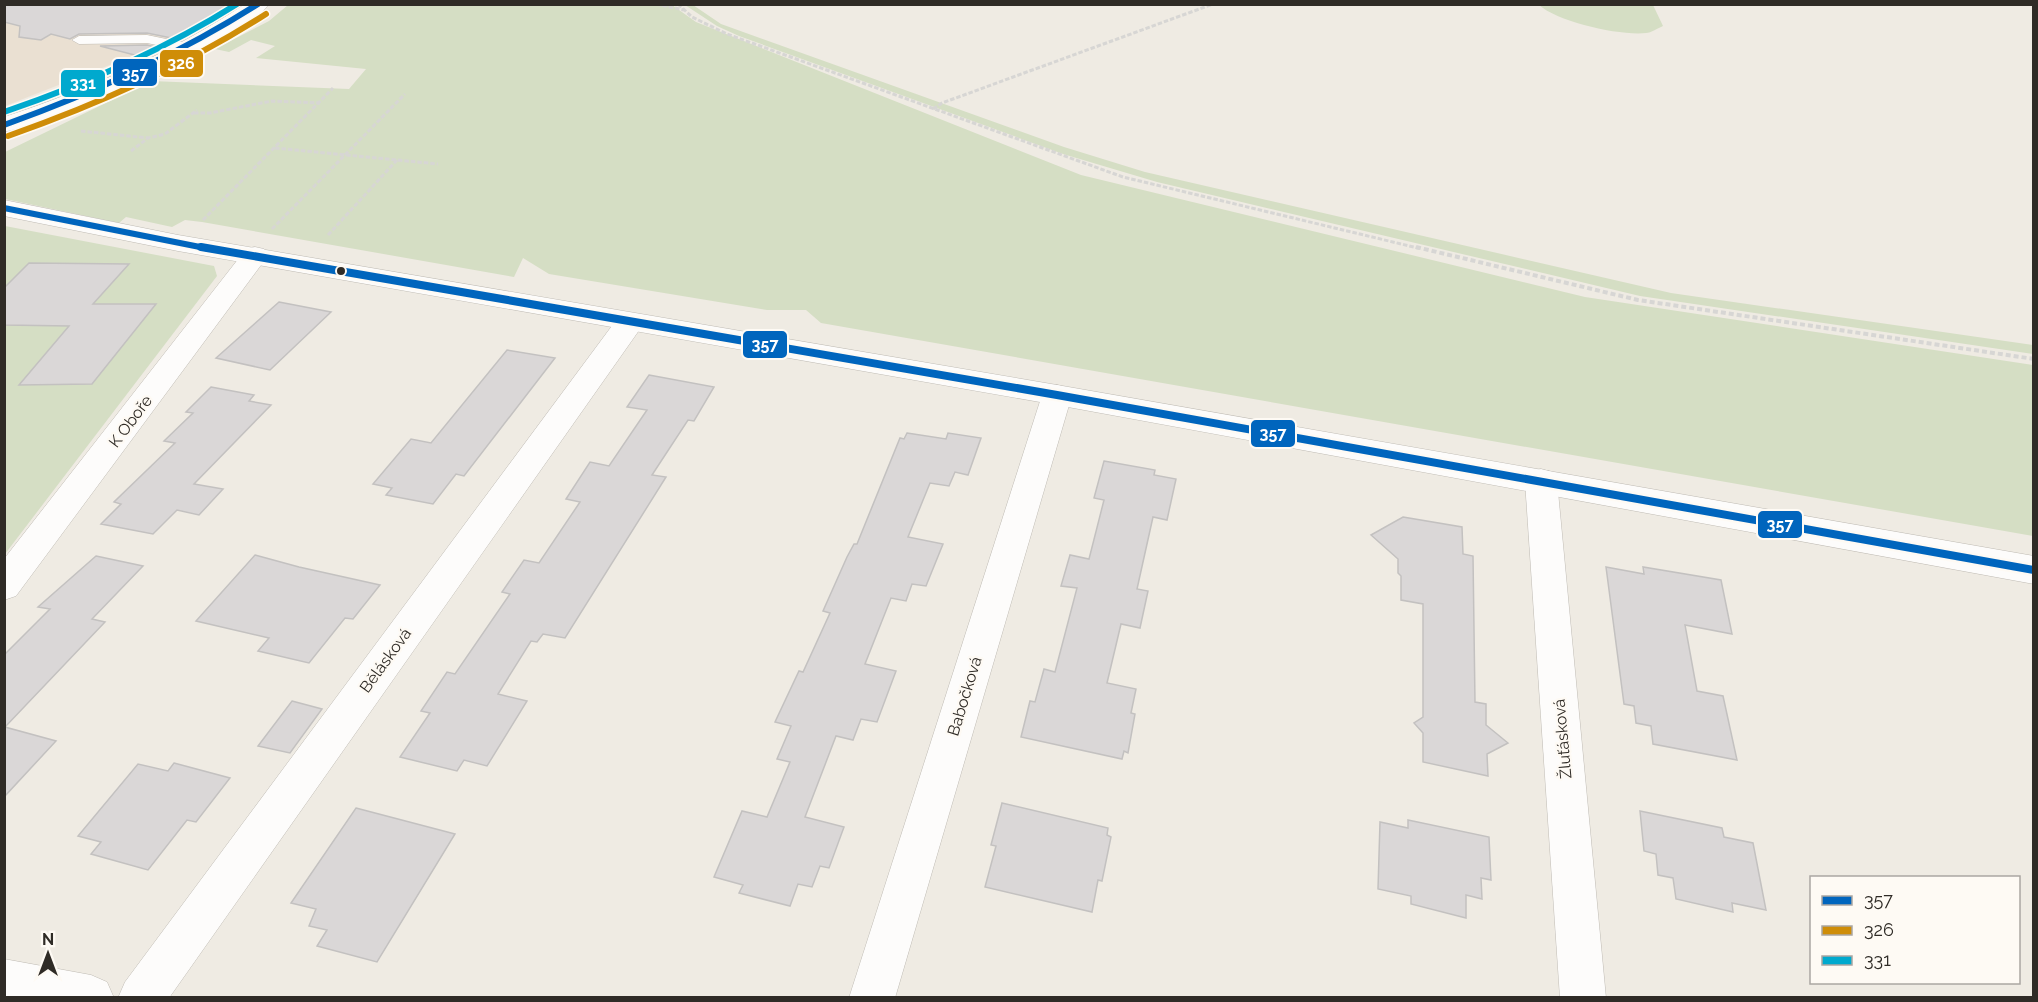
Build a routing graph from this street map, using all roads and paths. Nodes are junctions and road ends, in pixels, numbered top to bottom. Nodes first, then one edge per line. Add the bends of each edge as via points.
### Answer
1 (259, 4) edge
2 (656, 4) edge
3 (678, 4) edge
4 (1213, 4) edge
5 (684, 10) junction
6 (80, 40) dead end
7 (190, 48) junction
8 (333, 88) dead end
9 (405, 94) dead end
10 (320, 104) junction
11 (933, 110) junction
12 (4, 125) edge
13 (78, 130) dead end
14 (148, 138) junction
15 (275, 148) junction
16 (130, 151) dead end
17 (347, 155) junction
18 (397, 160) junction
19 (438, 164) dead end
20 (4, 208) edge
21 (197, 226) dead end
22 (274, 229) dead end
23 (328, 235) dead end
24 (255, 255) junction
25 (630, 322) junction
26 (2034, 359) edge
27 (1056, 395) junction
28 (1541, 482) junction
29 (2034, 570) edge
30 (4, 586) edge
31 (4, 982) edge
32 (92, 998) edge
33 (141, 998) edge
34 (872, 998) edge
35 (1583, 998) edge

1 - 7 street
2 - 5 path
3 - 5 path
4 - 11 path
5 - 11 path via 727,34
6 - 7 lane via 147,39
7 - 12 street
8 - 10 path
9 - 17 path
10 - 14 path via 272,101 210,113 195,111 165,134
10 - 15 path
11 - 26 path via 1123,177 1573,286 1649,302
13 - 14 path
14 - 16 path
15 - 17 path
15 - 21 path
17 - 18 path
17 - 22 path
18 - 19 path
18 - 23 path
20 - 24 street
24 - 25 street
24 - 30 street, K Oboře
25 - 27 street
25 - 33 street, Bělásková
27 - 28 street
27 - 34 street, Babočková
28 - 29 street
28 - 35 street, Žluťásková
31 - 32 street

